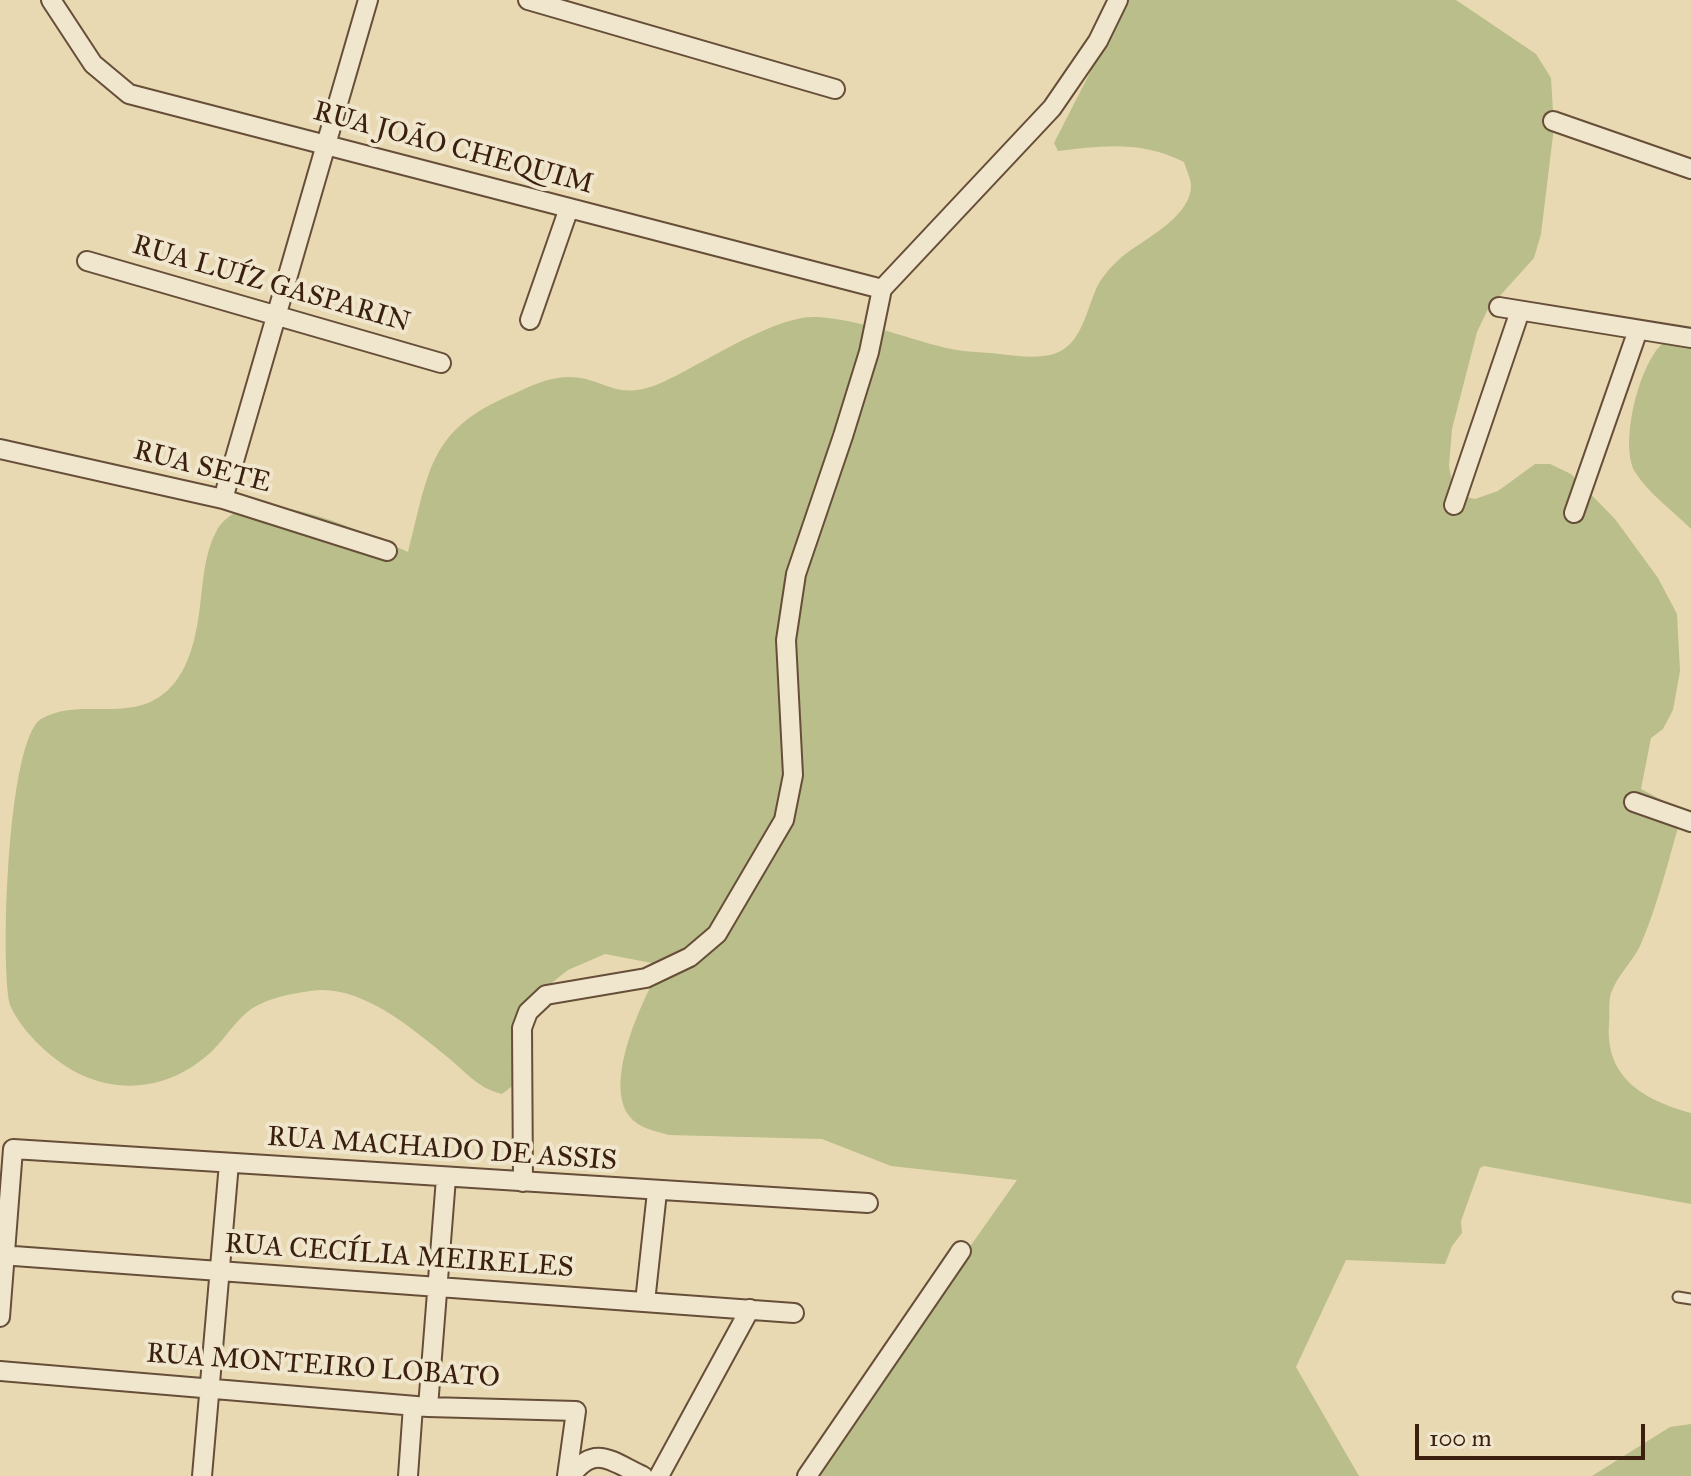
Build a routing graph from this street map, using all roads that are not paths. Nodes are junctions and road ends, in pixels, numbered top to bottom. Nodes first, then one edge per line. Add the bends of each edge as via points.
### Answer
1 (51, 0) edge
2 (368, 0) edge
3 (528, 0) edge
4 (1118, 0) edge
5 (835, 89) dead end
6 (1553, 121) dead end
7 (328, 145) junction
8 (1691, 169) edge
9 (569, 208) junction
10 (87, 261) dead end
11 (882, 289) junction
12 (1499, 307) dead end
13 (1520, 311) junction
14 (279, 317) junction
15 (530, 320) dead end
16 (1638, 330) junction
17 (1691, 338) edge
18 (441, 363) dead end
19 (0, 449) edge
20 (223, 499) junction
21 (1454, 505) dead end
22 (1574, 513) dead end
23 (387, 551) dead end
24 (1634, 802) dead end
25 (1691, 822) edge
26 (229, 1163) junction
27 (446, 1178) junction
28 (523, 1182) junction
29 (657, 1192) junction
30 (868, 1203) dead end
31 (961, 1251) dead end
32 (2, 1255) edge
33 (221, 1272) junction
34 (439, 1289) junction
35 (1678, 1297) dead end
36 (1691, 1299) edge
37 (645, 1302) junction
38 (750, 1309) junction
39 (794, 1313) dead end
40 (0, 1317) edge
41 (0, 1371) edge
42 (210, 1387) junction
43 (421, 1406) junction
44 (202, 1476) edge
45 (408, 1476) edge
46 (569, 1476) edge
47 (643, 1476) edge
48 (659, 1476) edge
49 (807, 1476) edge

1 - 7 street, RUA JOÃO CHEQUIM via 93,64 129,94
2 - 7 street
3 - 5 street
4 - 11 street via 1098,41 1052,108
6 - 8 street
7 - 9 street, RUA JOÃO CHEQUIM
7 - 14 street
9 - 11 street, RUA JOÃO CHEQUIM
9 - 15 street
10 - 14 street, RUA LUÍZ GASPARIN
11 - 28 street via 869,352 796,574 786,640 793,775 784,820 717,934 690,957 646,978 546,995 528,1012 522,1028
12 - 13 street
13 - 16 street
13 - 21 street
14 - 18 street, RUA LUÍZ GASPARIN
14 - 20 street
16 - 17 street
16 - 22 street
19 - 20 street, RUA SETE
20 - 23 street, RUA SETE
24 - 25 street
26 - 27 street, RUA MACHADO DE ASSIS
26 - 32 street, RUA MACHADO DE ASSIS via 13,1149
26 - 33 street
27 - 28 street, RUA MACHADO DE ASSIS
27 - 34 street
28 - 29 street, RUA MACHADO DE ASSIS
29 - 30 street, RUA MACHADO DE ASSIS
29 - 37 street
31 - 49 street
32 - 33 street, RUA CECÍLIA MEIRELES
32 - 40 street
33 - 34 street, RUA CECÍLIA MEIRELES
33 - 42 street
34 - 37 street, RUA CECÍLIA MEIRELES
34 - 43 street
35 - 36 lane
37 - 38 street, RUA CECÍLIA MEIRELES
38 - 39 street, RUA CECÍLIA MEIRELES
38 - 48 street
41 - 42 street, RUA MONTEIRO LOBATO
42 - 43 street, RUA MONTEIRO LOBATO
42 - 44 street
43 - 45 street
43 - 46 street, RUA MONTEIRO LOBATO via 576,1411
46 - 47 street via 593,1456

